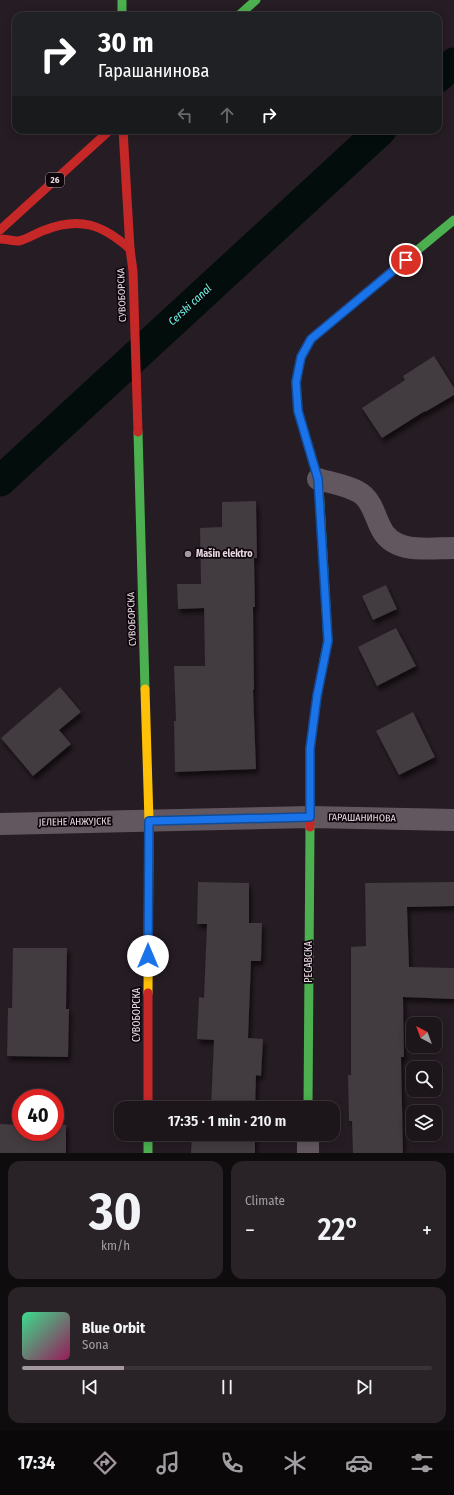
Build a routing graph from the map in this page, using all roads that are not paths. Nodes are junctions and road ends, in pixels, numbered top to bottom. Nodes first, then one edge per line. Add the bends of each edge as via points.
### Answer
1 (122, 0) edge
2 (256, 0) edge
3 (122, 12) edge
4 (242, 12) edge
5 (106, 134) edge
6 (123, 134) edge
7 (454, 220) edge
8 (0, 230) edge
9 (0, 239) edge
10 (130, 249) junction
11 (318, 479) junction
12 (454, 548) edge
13 (310, 817) junction
14 (454, 820) edge
15 (149, 821) junction
16 (0, 824) edge
17 (148, 1101) edge
18 (308, 1101) edge
19 (148, 1141) edge
20 (308, 1141) edge
21 (148, 1153) edge
22 (308, 1153) edge

1 - 3 street
2 - 4 street
5 - 8 street, 26
6 - 10 street, СУВОБОРСКА
7 - 11 street, РЕСАВСКА via 311,339 301,357 296,382 298,411
9 - 10 street via 20,241 46,229 80,222 104,228
10 - 15 street, СУВОБОРСКА via 133,271
11 - 12 street via 363,494 369,501 384,535 390,541 415,548
11 - 13 street, РЕСАВСКА via 328,641 310,749
13 - 14 street, ГАРАШАНИНОВА
13 - 15 street, ГАРАШАНИНОВА
13 - 18 street, РЕСАВСКА
15 - 16 street, ЈЕЛЕНЕ АНЖУЈСКЕ
15 - 17 street, СУВОБОРСКА
19 - 21 street
20 - 22 street

